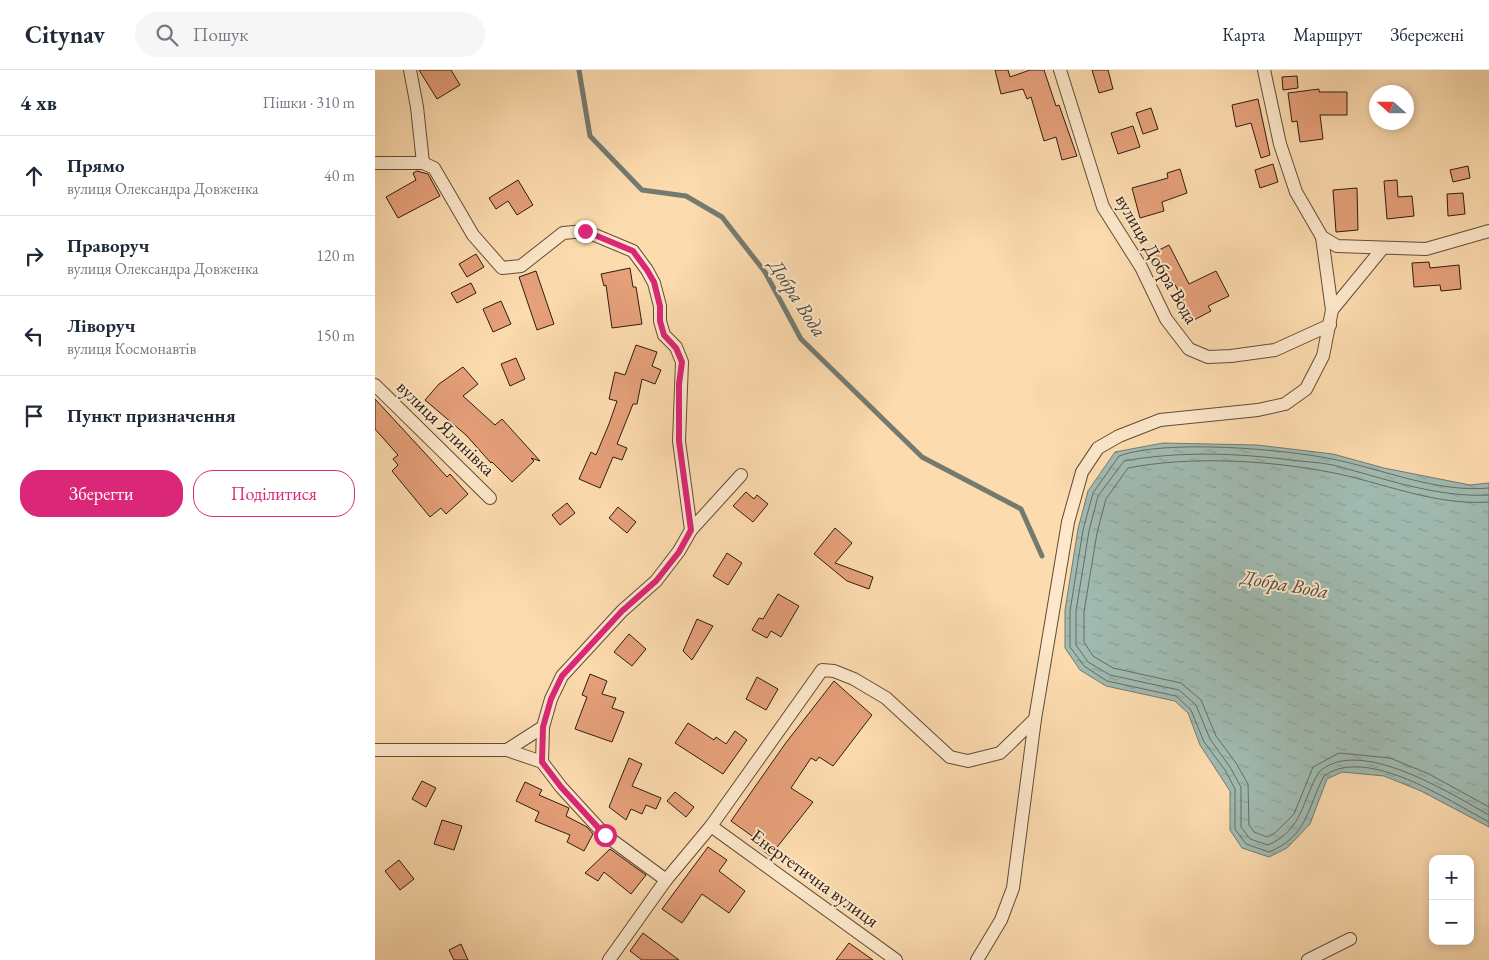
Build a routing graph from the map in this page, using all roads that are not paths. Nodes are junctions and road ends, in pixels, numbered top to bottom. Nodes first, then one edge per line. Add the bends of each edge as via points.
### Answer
1 (410, 70) edge
2 (1060, 70) edge
3 (1264, 70) edge
4 (375, 163) edge
5 (423, 163) junction
6 (1489, 231) edge
7 (1322, 237) junction
8 (1382, 249) junction
9 (1333, 310) junction
10 (1330, 325) junction
11 (375, 384) edge
12 (741, 475) dead end
13 (491, 498) dead end
14 (691, 530) junction
15 (1035, 718) junction
16 (543, 727) junction
17 (375, 750) edge
18 (507, 750) junction
19 (542, 762) junction
20 (711, 826) junction
21 (666, 880) junction
22 (1350, 939) dead end
23 (609, 960) edge
24 (896, 960) edge
25 (977, 960) edge
26 (1308, 960) edge

1 - 5 street
2 - 10 street, вулиця Добра Вода via 1103,207 1141,267 1165,319 1189,349 1208,357 1275,350
3 - 7 street via 1280,144 1296,192
4 - 5 street
5 - 14 street via 434,168 473,235 502,268 521,266 563,233 585,231 633,251 647,270 654,282 664,335 676,348 682,362 679,441
6 - 8 street via 1427,249
7 - 8 street via 1337,246
7 - 9 street
8 - 9 street
9 - 10 street
10 - 15 street via 1323,356 1306,389 1285,404 1258,410 1160,420 1098,448 1082,472 1068,522
11 - 13 street, вулиця Ялинівка
12 - 14 street
14 - 16 street via 679,552 656,581 622,611 562,676
15 - 20 street via 1000,753 968,761 950,756 886,698 854,679 822,670
15 - 25 street via 1013,888 1001,920
16 - 18 street
16 - 19 street
17 - 18 street
18 - 19 street
19 - 21 street via 605,835
20 - 21 street
20 - 24 street, Енергетична вулиця
21 - 23 street
22 - 26 street

